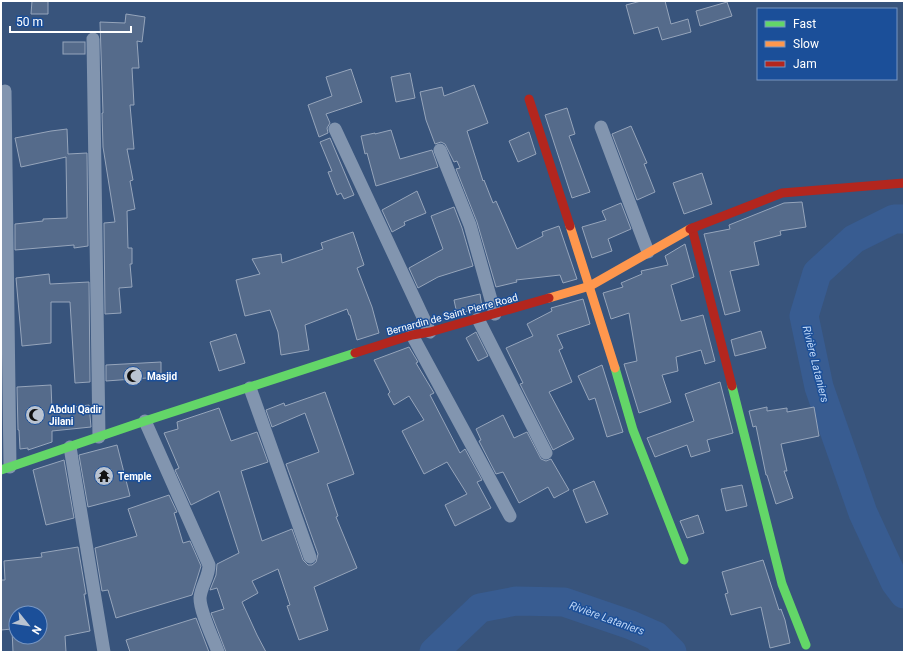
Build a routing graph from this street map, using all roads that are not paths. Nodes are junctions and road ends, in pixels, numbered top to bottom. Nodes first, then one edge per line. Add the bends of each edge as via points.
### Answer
1 (93, 39) dead end
2 (5, 91) dead end
3 (529, 99) dead end
4 (601, 127) dead end
5 (335, 129) dead end
6 (440, 150) dead end
7 (904, 183) edge
8 (692, 228) junction
9 (648, 252) junction
10 (590, 286) junction
11 (495, 314) junction
12 (478, 319) junction
13 (430, 332) junction
14 (412, 335) junction
15 (250, 388) junction
16 (145, 421) junction
17 (99, 437) junction
18 (70, 447) junction
19 (546, 453) dead end
20 (6, 468) edge
21 (510, 516) dead end
22 (310, 557) dead end
23 (684, 560) dead end
24 (806, 645) dead end
25 (104, 652) edge
26 (218, 652) edge

1 - 17 street
2 - 20 street
3 - 10 main road
4 - 9 street
5 - 13 street
6 - 11 street via 470,225
7 - 8 main road, Bernardin de Saint Pierre Road via 782,193
8 - 9 main road, Bernardin de Saint Pierre Road
8 - 24 main road via 782,584
9 - 10 main road, Bernardin de Saint Pierre Road
10 - 11 main road, Bernardin de Saint Pierre Road
10 - 23 main road via 633,430
11 - 12 main road, Bernardin de Saint Pierre Road
12 - 13 main road, Bernardin de Saint Pierre Road
12 - 19 street
13 - 14 main road, Bernardin de Saint Pierre Road
14 - 15 main road, Bernardin de Saint Pierre Road
14 - 21 street
15 - 16 main road, Bernardin de Saint Pierre Road
15 - 22 street
16 - 17 main road, Bernardin de Saint Pierre Road
16 - 26 street via 209,565 200,598
17 - 18 main road, Bernardin de Saint Pierre Road
18 - 20 main road, Bernardin de Saint Pierre Road
18 - 25 street

